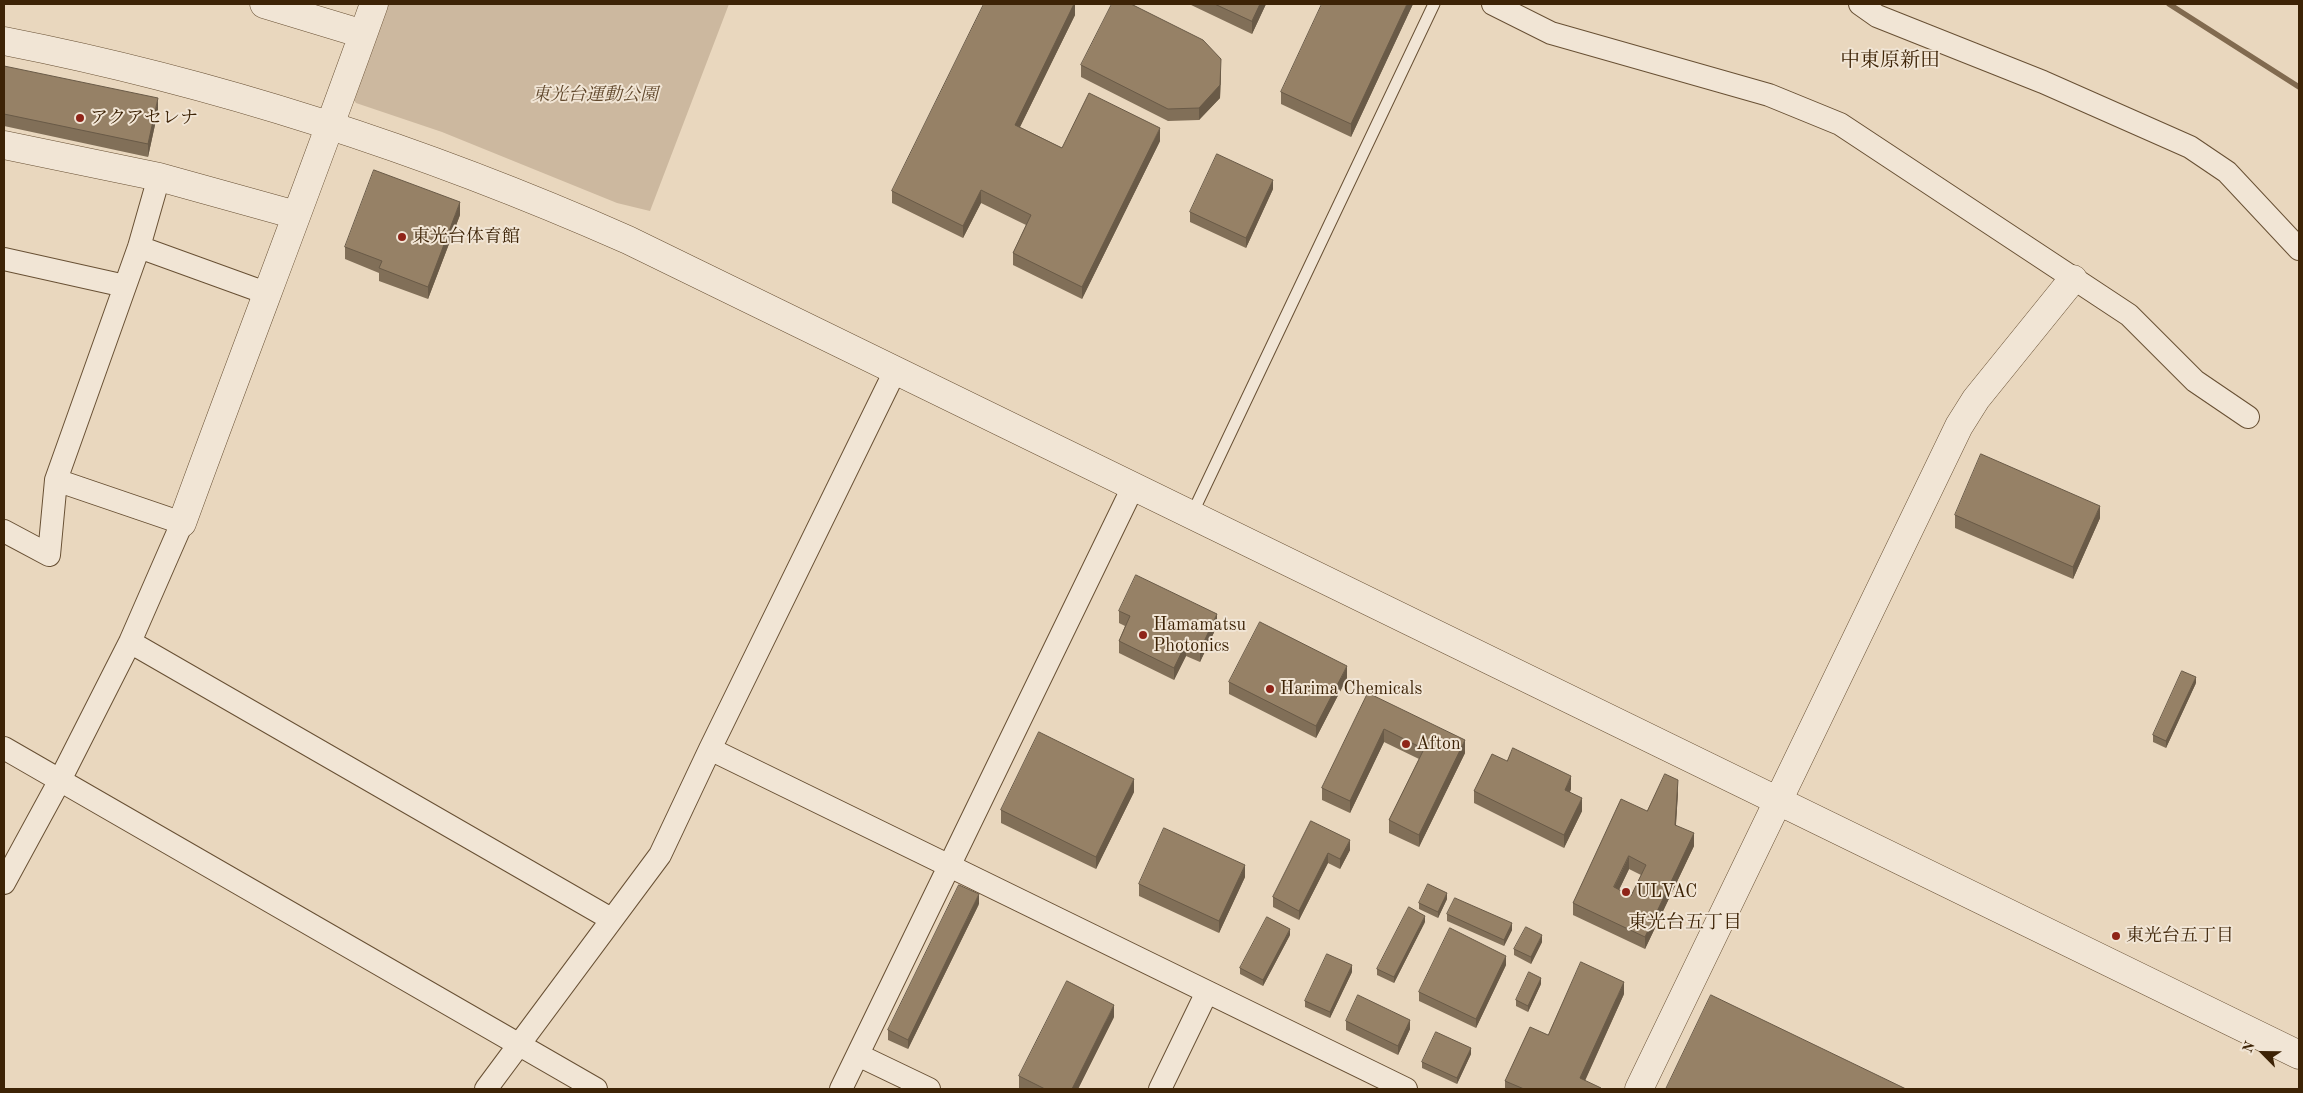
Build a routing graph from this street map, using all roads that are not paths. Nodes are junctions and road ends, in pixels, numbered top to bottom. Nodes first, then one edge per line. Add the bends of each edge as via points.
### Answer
1 (264, 4) edge
2 (374, 4) edge
3 (1434, 4) edge
4 (1493, 4) edge
5 (1860, 4) edge
6 (363, 34) junction
7 (4, 41) edge
8 (331, 125) junction
9 (4, 145) edge
10 (159, 177) junction
11 (296, 215) junction
12 (139, 247) junction
13 (2299, 249) edge
14 (4, 259) edge
15 (2073, 279) junction
16 (125, 286) junction
17 (266, 293) junction
18 (895, 370) junction
19 (2248, 417) dead end
20 (56, 480) junction
21 (1134, 487) junction
22 (1192, 514) junction
23 (182, 523) junction
24 (4, 531) edge
25 (130, 642) junction
26 (4, 748) edge
27 (710, 749) junction
28 (60, 780) junction
29 (1779, 800) junction
30 (949, 867) junction
31 (4, 884) edge
32 (611, 919) junction
33 (1207, 992) junction
34 (519, 1044) junction
35 (858, 1055) junction
36 (2299, 1055) edge
37 (486, 1089) edge
38 (596, 1089) edge
39 (841, 1089) edge
40 (929, 1089) edge
41 (1160, 1089) edge
42 (1406, 1089) edge
43 (1639, 1089) edge

1 - 6 street
2 - 6 street
3 - 22 lane
4 - 15 street via 1551,33 1768,95 1840,124
5 - 13 street via 1876,16 2043,82 2190,147 2227,172
6 - 8 street
7 - 8 street via 134,68
8 - 11 street
8 - 18 street via 579,218
9 - 10 street
10 - 11 street
10 - 12 street
11 - 17 street
12 - 16 street
12 - 17 street
14 - 16 street
15 - 19 street via 2129,315 2195,381
15 - 29 street via 1976,399 1959,426
16 - 20 street
17 - 23 street
18 - 21 street
18 - 27 street
20 - 23 street
20 - 24 street via 48,555
21 - 22 street
21 - 30 street
22 - 29 street
23 - 25 street
25 - 28 street
25 - 32 street
26 - 28 street
27 - 30 street
27 - 32 street via 660,855
28 - 31 street
28 - 34 street
29 - 36 street
29 - 43 street
30 - 33 street
30 - 35 street
32 - 34 street
33 - 41 street
33 - 42 street
34 - 37 street
34 - 38 street
35 - 39 street
35 - 40 street

